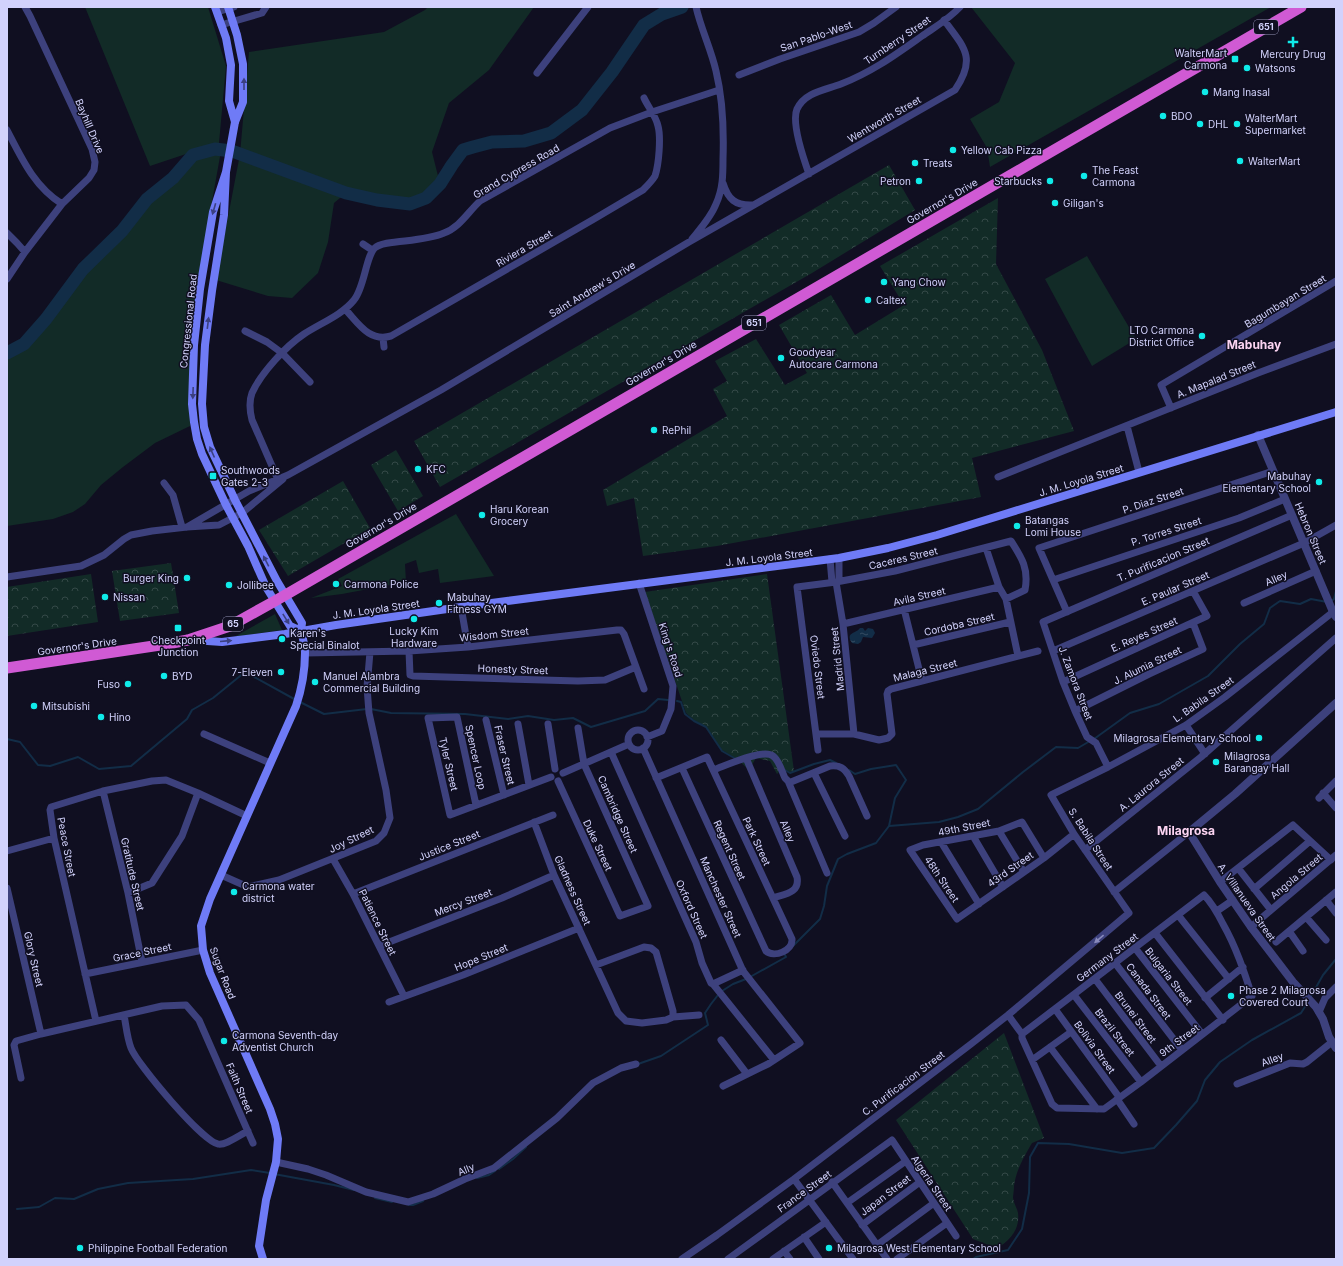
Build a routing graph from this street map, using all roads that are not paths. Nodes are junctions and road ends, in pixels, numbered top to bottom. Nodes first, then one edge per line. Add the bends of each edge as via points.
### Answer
1 (25, 7) edge
2 (230, 7) edge
3 (266, 7) edge
4 (588, 7) edge
5 (896, 7) edge
6 (960, 7) edge
7 (1301, 7) edge
8 (216, 10) edge
9 (697, 11) edge
10 (944, 20) junction
11 (234, 21) junction
12 (221, 25) junction
13 (537, 73) dead end
14 (739, 75) dead end
15 (719, 90) junction
16 (644, 98) dead end
17 (652, 112) junction
18 (235, 122) junction
19 (7, 130) edge
20 (226, 171) junction
21 (809, 174) junction
22 (722, 180) junction
23 (62, 204) junction
24 (755, 205) junction
25 (7, 233) edge
26 (689, 242) junction
27 (363, 244) dead end
28 (372, 250) junction
29 (25, 252) junction
30 (7, 279) edge
31 (1336, 281) edge
32 (345, 309) junction
33 (245, 331) dead end
34 (383, 338) junction
35 (1336, 344) edge
36 (384, 347) dead end
37 (282, 353) junction
38 (310, 382) dead end
39 (1171, 408) junction
40 (1336, 412) edge
41 (1127, 426) junction
42 (1258, 435) junction
43 (1273, 471) junction
44 (1139, 472) junction
45 (998, 477) dead end
46 (279, 481) junction
47 (164, 483) dead end
48 (1285, 499) junction
49 (235, 500) junction
50 (226, 505) junction
51 (242, 512) junction
52 (1292, 514) junction
53 (232, 517) junction
54 (1336, 525) edge
55 (184, 527) junction
56 (1304, 543) junction
57 (986, 548) junction
58 (839, 558) junction
59 (830, 559) junction
60 (1316, 570) junction
61 (7, 577) edge
62 (1053, 580) junction
63 (836, 582) junction
64 (639, 583) junction
65 (797, 587) joint
66 (999, 587) junction
67 (1194, 591) junction
68 (285, 595) junction
69 (1006, 599) junction
70 (275, 601) junction
71 (1244, 603) dead end
72 (461, 607) junction
73 (904, 609) junction
74 (1333, 611) edge
75 (1067, 612) junction
76 (1010, 622) junction
77 (1043, 622) joint
78 (1193, 623) junction
79 (843, 624) junction
80 (301, 631) junction
81 (1336, 638) edge
82 (188, 640) junction
83 (913, 645) junction
84 (468, 647) junction
85 (410, 651) junction
86 (1038, 651) dead end
87 (1053, 651) junction
88 (370, 652) junction
89 (305, 653) junction
90 (1018, 656) junction
91 (636, 667) junction
92 (7, 668) edge
93 (922, 681) junction
94 (1063, 682) junction
95 (644, 689) dead end
96 (1336, 703) edge
97 (1075, 711) junction
98 (428, 718) joint
99 (486, 720) dead end
100 (518, 724) dead end
101 (548, 724) dead end
102 (1186, 725) junction
103 (578, 728) dead end
104 (204, 734) dead end
105 (816, 734) junction
106 (854, 734) junction
107 (648, 737) junction
108 (629, 744) junction
109 (643, 748) junction
110 (818, 750) dead end
111 (611, 752) junction
112 (1205, 754) junction
113 (746, 758) junction
114 (270, 763) junction
115 (584, 764) junction
116 (1108, 767) junction
117 (682, 768) junction
118 (555, 769) junction
119 (713, 770) junction
120 (563, 773) junction
121 (814, 773) junction
122 (551, 777) junction
123 (656, 778) junction
124 (558, 781) junction
125 (788, 781) junction
126 (1336, 781) edge
127 (529, 785) junction
128 (103, 791) junction
129 (198, 792) junction
130 (504, 794) junction
131 (1051, 795) joint
132 (476, 805) junction
133 (1336, 808) edge
134 (553, 815) dead end
135 (247, 816) junction
136 (867, 816) dead end
137 (534, 822) junction
138 (999, 830) junction
139 (1189, 832) junction
140 (1074, 834) junction
141 (845, 836) dead end
142 (973, 836) junction
143 (54, 838) junction
144 (1310, 841) junction
145 (940, 842) junction
146 (910, 850) joint
147 (1085, 850) junction
148 (7, 851) edge
149 (1044, 858) junction
150 (1333, 858) edge
151 (333, 859) junction
152 (1238, 868) junction
153 (1024, 872) junction
154 (827, 873) dead end
155 (221, 875) junction
156 (554, 875) junction
157 (1220, 882) junction
158 (1003, 887) junction
159 (7, 888) edge
160 (1254, 889) junction
161 (1114, 892) junction
162 (1336, 892) edge
163 (128, 893) junction
164 (353, 894) junction
165 (773, 898) junction
166 (1233, 900) junction
167 (1326, 900) junction
168 (979, 904) junction
169 (1271, 910) junction
170 (1217, 911) junction
171 (1336, 912) edge
172 (1129, 913) joint
173 (1178, 915) junction
174 (620, 916) joint
175 (1306, 917) junction
176 (957, 920) joint
177 (1251, 927) junction
178 (579, 928) junction
179 (1289, 931) junction
180 (1155, 933) junction
181 (760, 940) joint
182 (1326, 940) dead end
183 (1276, 942) dead end
184 (379, 946) junction
185 (1135, 948) junction
186 (203, 950) junction
187 (1303, 951) dead end
188 (142, 962) junction
189 (1115, 963) junction
190 (596, 965) junction
191 (1243, 967) junction
192 (743, 970) junction
193 (85, 974) junction
194 (1095, 979) junction
195 (1229, 979) junction
196 (713, 984) junction
197 (1336, 987) edge
198 (1074, 995) junction
199 (404, 996) junction
200 (1205, 998) junction
201 (389, 1002) dead end
202 (1055, 1009) junction
203 (1317, 1010) junction
204 (124, 1015) junction
205 (699, 1015) dead end
206 (1008, 1015) junction
207 (672, 1017) junction
208 (1223, 1020) junction
209 (96, 1021) junction
210 (1071, 1032) junction
211 (41, 1034) junction
212 (1022, 1034) junction
213 (1202, 1034) junction
214 (722, 1040) dead end
215 (1334, 1045) edge
216 (1050, 1047) junction
217 (1182, 1050) junction
218 (774, 1060) junction
219 (1032, 1060) junction
220 (636, 1064) dead end
221 (1160, 1066) junction
222 (746, 1074) junction
223 (21, 1078) dead end
224 (1141, 1082) junction
225 (1237, 1084) dead end
226 (723, 1086) dead end
227 (1118, 1098) junction
228 (1097, 1109) junction
229 (1134, 1124) dead end
230 (248, 1131) junction
231 (892, 1140) joint
232 (253, 1143) dead end
233 (906, 1161) junction
234 (276, 1162) junction
235 (794, 1178) junction
236 (832, 1182) junction
237 (920, 1182) junction
238 (809, 1199) junction
239 (847, 1203) junction
240 (934, 1203) junction
241 (826, 1222) junction
242 (947, 1223) junction
243 (862, 1225) junction
244 (956, 1236) dead end
245 (804, 1237) junction
246 (877, 1245) junction
247 (784, 1251) junction
248 (263, 1259) edge
249 (682, 1259) edge
250 (728, 1259) edge
251 (773, 1259) edge
252 (790, 1259) edge
253 (819, 1259) edge
254 (853, 1259) edge
255 (887, 1259) edge
256 (897, 1259) edge

1 - 23 street, Bayhill Drive via 94,157 94,170 89,178
2 - 8 street
2 - 11 main road, Congressional Road
3 - 11 street via 262,13
4 - 13 street
5 - 14 street, San Pablo-West via 859,32
6 - 10 street, Turnberry Street
7 - 68 highway, Governor's Drive / 651
8 - 12 main road, Congressional Road
9 - 15 street, Saint Andrew's Drive via 716,71
10 - 21 street, Turnberry Street via 871,71 797,102 798,136
10 - 21 street, Wentworth Street via 966,53 966,69 955,90
11 - 12 street
18 -> 11 main road, Congressional Road via 243,102 244,80
12 - 18 main road, Congressional Road via 231,64 229,101
15 - 17 street, Grand Cypress Road
15 - 22 street, Saint Andrew's Drive via 724,135
16 - 17 street, Riviera Street
17 - 28 street, Grand Cypress Road via 610,128 480,201 456,226 445,233 377,246
17 - 34 street, Riviera Street via 659,132 657,166 655,176 643,190 392,336
18 - 20 main road, Congressional Road
19 - 23 street via 31,174 41,187
49 -> 20 main road, Congressional Road via 210,447 204,427 202,404 205,345 224,215
20 -> 50 main road, Congressional Road via 213,212 200,289 194,345 192,404 202,454
21 - 24 street, Wentworth Street
22 - 24 street via 730,199 744,206
22 - 26 street, Saint Andrew's Drive via 717,203
23 - 29 street, Bayhill Drive
24 - 26 street, Wentworth Street
25 - 29 street
26 - 46 street, Saint Andrew's Drive via 441,390
27 - 28 street
28 - 32 street via 362,286 355,299
29 - 30 street, Bayhill Drive
31 - 39 street, Bagumbayan Street via 1161,385
32 - 34 street via 369,334
32 - 37 street via 304,334
33 - 37 street
34 - 36 street
35 - 39 street, A. Mapalad Street
37 - 38 street
37 - 46 street via 258,382 250,404 252,420
39 - 41 street, A. Mapalad Street
40 - 42 main road, J. M. Loyola Street / 65
41 - 44 street
41 - 45 street, A. Mapalad Street
42 - 43 street, Hebron Street
42 - 44 main road, J. M. Loyola Street / 65
43 - 48 street, Hebron Street
43 - 62 street, P. Diaz Street via 1039,548
44 - 58 main road, J. M. Loyola Street / 65 via 937,535
46 - 49 street, Saint Andrew's Drive via 249,491
46 - 51 street, Saint Andrew's Drive
47 - 55 street via 173,495
48 - 52 street, Hebron Street
48 - 62 street, P. Torres Street via 1239,518
49 - 50 street, Saint Andrew's Drive
49 - 51 main road, Congressional Road
50 - 53 main road, Congressional Road
50 - 55 street, Saint Andrew's Drive
51 - 53 street, Saint Andrew's Drive
68 -> 51 main road, Congressional Road
52 - 56 street, Hebron Street
52 - 75 street, T. Purificacion Street
53 - 55 street, Saint Andrew's Drive via 220,525
53 - 70 main road, Congressional Road
54 - 56 street, E. Paular Street
55 - 61 street, Saint Andrew's Drive via 131,535 104,555 81,566
56 - 60 street, Hebron Street
56 - 67 street, E. Paular Street
57 - 63 street, Caceres Street via 895,572
57 - 66 street
57 - 69 street, Caceres Street via 1011,541 1022,559 1027,579 1025,590
58 - 59 main road, J. M. Loyola Street / 65
58 - 63 street, Madrid Street
59 - 63 street, Madrid Street
59 - 64 main road, J. M. Loyola Street / 65
60 - 71 street, Alley
60 - 74 street, Hebron Street
62 - 75 street
63 - 65 street, Caceres Street
63 - 79 street, Madrid Street
64 - 72 main road, J. M. Loyola Street / 65
64 - 107 street, King's Road via 673,686 671,709 662,731
65 - 105 street, Oviedo Street
66 - 69 street
66 - 73 street, Avila Street
67 - 78 street, E. Reyes Street via 1207,616
67 - 87 street, E. Paular Street
68 - 70 highway, Governor's Drive / 65
68 - 80 main road, Sugar Road via 302,622
69 - 76 street
70 -> 80 main road via 290,626
70 - 82 highway, Governor's Drive / 65 via 230,626
72 - 80 main road, J. M. Loyola Street / 65
72 - 84 street
73 - 79 street, Avila Street
73 - 83 street
74 - 102 street, L. Babila Street
75 - 77 street, T. Purificacion Street
76 - 83 street, Cordoba Street
76 - 90 street
77 - 87 street, J. Zamora Street
78 - 94 street, E. Reyes Street
78 - 97 street, J. Alumia Street via 1203,649
79 - 106 street, Madrid Street
82 -> 80 main road, J. M. Loyola Street / 65 via 222,642
80 - 89 main road, Sugar Road
81 - 112 street, A. Laurora Street
82 - 92 highway, Governor's Drive / 65
83 - 93 street
84 - 85 street, Wisdom Street
84 - 91 street, Wisdom Street via 621,630
85 - 88 street, Wisdom Street
85 - 91 street, Honesty Street via 409,671 413,676 605,680
86 - 90 street, Malaga Street
87 - 94 street, J. Zamora Street
88 - 89 street, Wisdom Street
88 - 151 street, Joy Street via 367,687 369,710 390,818 384,833 376,840
89 - 114 main road, Sugar Road via 301,691
90 - 93 street, Malaga Street
91 - 95 street, Wisdom Street
93 - 106 street, Malaga Street via 888,691 892,734 888,738 879,740
94 - 97 street, J. Zamora Street
96 - 139 street
97 - 116 street, J. Zamora Street
98 - 132 street, Spencer Loop via 457,718
98 - 132 street, Tyler Street via 450,815
99 - 130 street, Fraser Street
100 - 127 street
101 - 118 street
102 - 112 street
102 - 116 street, L. Babila Street
103 - 115 street, Cambridge Street
104 - 114 street
105 - 106 street, Malaga Street
105 - 110 street, Oviedo Street
107 - 108 street via 641,730 634,730 629,734
107 - 109 street
108 - 109 street via 637,750
108 - 111 street
109 - 123 street, Manchester Street
111 - 115 street
111 - 196 street, Oxford Street via 696,942 706,974
112 - 147 street, A. Laurora Street
113 - 119 street, Alley
113 - 125 street, Alley via 770,754
113 - 165 street, Alley via 797,877 796,888
114 - 135 main road, Sugar Road
115 - 120 street
115 - 174 street, Cambridge Street via 648,906
116 - 131 street, L. Babila Street
117 - 119 street, Park Street via 707,757
117 - 123 street, Park Street
117 - 181 street, Regent Street
118 - 120 street
118 - 122 street
119 - 165 street, Park Street
120 - 124 street via 562,779
121 - 125 street via 795,781
121 - 136 street via 835,765 846,770
121 - 141 street
122 - 124 street
122 - 127 street
123 - 192 street, Manchester Street
124 - 174 street, Duke Street
125 - 154 street, Alley
126 - 133 street via 1321,796
127 - 130 street
128 - 129 street, Peace Street via 166,780
128 - 143 street, Peace Street via 52,807 50,810
128 - 163 street, Gratitude Street
129 - 135 street, Peace Street
129 - 163 street via 182,836 152,883
130 - 132 street
131 - 140 street, S. Babila Street
134 - 137 street, Justice Street
135 - 155 main road, Sugar Road
137 - 156 street, Gladness Street
137 - 164 street, Justice Street
138 - 142 street, 49th Street
138 - 149 street, 49th Street via 1022,822
138 - 153 street
139 - 157 street, A. Villanueva Street
139 - 161 street
140 - 147 street, S. Babila Street
140 - 149 street, 43rd Street
142 - 145 street, 49th Street
142 - 158 street
143 - 148 street
143 - 193 street, Peace Street
144 - 150 street
144 - 152 street via 1293,825
144 - 160 street
145 - 146 street, 49th Street
145 - 168 street
146 - 176 street, 48th Street
147 - 161 street, S. Babila Street
149 - 153 street, 43rd Street
150 - 169 street, Angola Street
151 - 155 street, Joy Street via 279,880 248,887
151 - 164 street, Patience Street
152 - 157 street
152 - 160 street
153 - 158 street, 43rd Street
155 - 186 main road, Sugar Road via 203,919
156 - 178 street, Gladness Street
156 - 184 street, Mercy Street
157 - 166 street, A. Villanueva Street
158 - 168 street, 43rd Street
159 - 211 street, Glory Street
160 - 169 street
161 - 172 street, S. Babila Street
162 - 167 street
163 - 188 street, Gratitude Street
164 - 184 street, Patience Street
165 - 181 street, Park Street via 792,944 776,954 770,954
166 - 170 street
166 - 177 street, A. Villanueva Street
167 - 171 street
167 - 175 street
168 - 176 street, 43rd Street
169 - 177 street, Angola Street
170 - 173 street, Germany Street via 1204,895
170 - 191 street
172 -> 206 street, C. Purificacion Street
173 - 180 street, Germany Street
173 - 195 street
175 - 179 street
175 - 182 street
177 - 203 street, A. Villanueva Street
178 - 190 street, Gladness Street
178 - 199 street, Hope Street
179 - 183 street
179 - 187 street
180 - 185 street, Germany Street
180 - 200 street
184 - 199 street, Patience Street
185 - 189 street, Germany Street
185 - 213 street, Bulgaria Street
186 - 188 street, Grace Street
186 - 234 main road, Sugar Road via 210,973 270,1109 278,1140
188 - 193 street, Grace Street
189 - 194 street, Germany Street
189 - 217 street, Canada Street
190 - 207 street, Gladness Street via 618,1013 626,1021 642,1023
190 - 207 street via 644,948 656,952 673,1011
191 - 195 street
191 - 208 street, 9th Street via 1252,996
192 - 196 street
192 - 218 street, Manchester Street via 800,1043
193 - 209 street, Peace Street
194 - 198 street, Germany Street
194 - 221 street, Brunei Street
195 - 200 street
196 - 218 street, Oxford Street
197 - 203 street
198 - 202 street, Germany Street
198 - 224 street, Brazil Street
199 - 201 street, Hope Street
200 - 208 street
202 - 210 street, Bolivia Street
202 - 212 street, Germany Street
203 - 215 street, A. Villanueva Street
204 - 209 street, Faith Street
204 - 230 street via 130,1048 159,1088 205,1138 217,1144 225,1143
204 - 230 street, Faith Street via 162,1006 186,1005 199,1020
205 - 207 street, Gladness Street
206 - 212 street, 9th Street
206 - 235 street, C. Purificacion Street
208 - 213 street, 9th Street
209 - 211 street, Faith Street
210 - 216 street
210 - 227 street, Bolivia Street
211 - 223 street, Faith Street via 16,1041 14,1045
212 - 219 street, 9th Street
213 - 217 street, 9th Street
214 - 222 street
215 - 225 street, Alley via 1307,1062 1290,1063
216 - 219 street
216 - 228 street
217 - 221 street, 9th Street
218 - 222 street
219 - 228 street, 9th Street via 1052,1104 1057,1108
220 - 234 street, Ally via 621,1068 593,1083 557,1118 494,1168 408,1202 366,1192 314,1171
221 - 224 street, 9th Street
222 - 226 street
224 - 227 street, 9th Street
227 - 228 street, 9th Street via 1104,1108
227 - 229 street
230 - 232 street, Faith Street
231 - 233 street, Algeria Street
231 - 236 street, France Street
233 - 237 street, Algeria Street
233 - 239 street
234 - 248 main road, Sugar Road via 259,1246
235 - 238 street
235 - 249 street, C. Purificacion Street
236 - 238 street, France Street
236 - 239 street
237 - 240 street, Algeria Street
237 - 243 street, Japan Street
238 - 241 street
238 - 250 street, France Street
239 - 243 street
240 - 242 street, Algeria Street
240 - 246 street
241 - 245 street
241 - 254 street
242 - 244 street, Algeria Street
242 - 256 street
243 - 246 street
245 - 247 street
245 - 253 street
246 - 255 street
247 - 251 street
247 - 252 street

